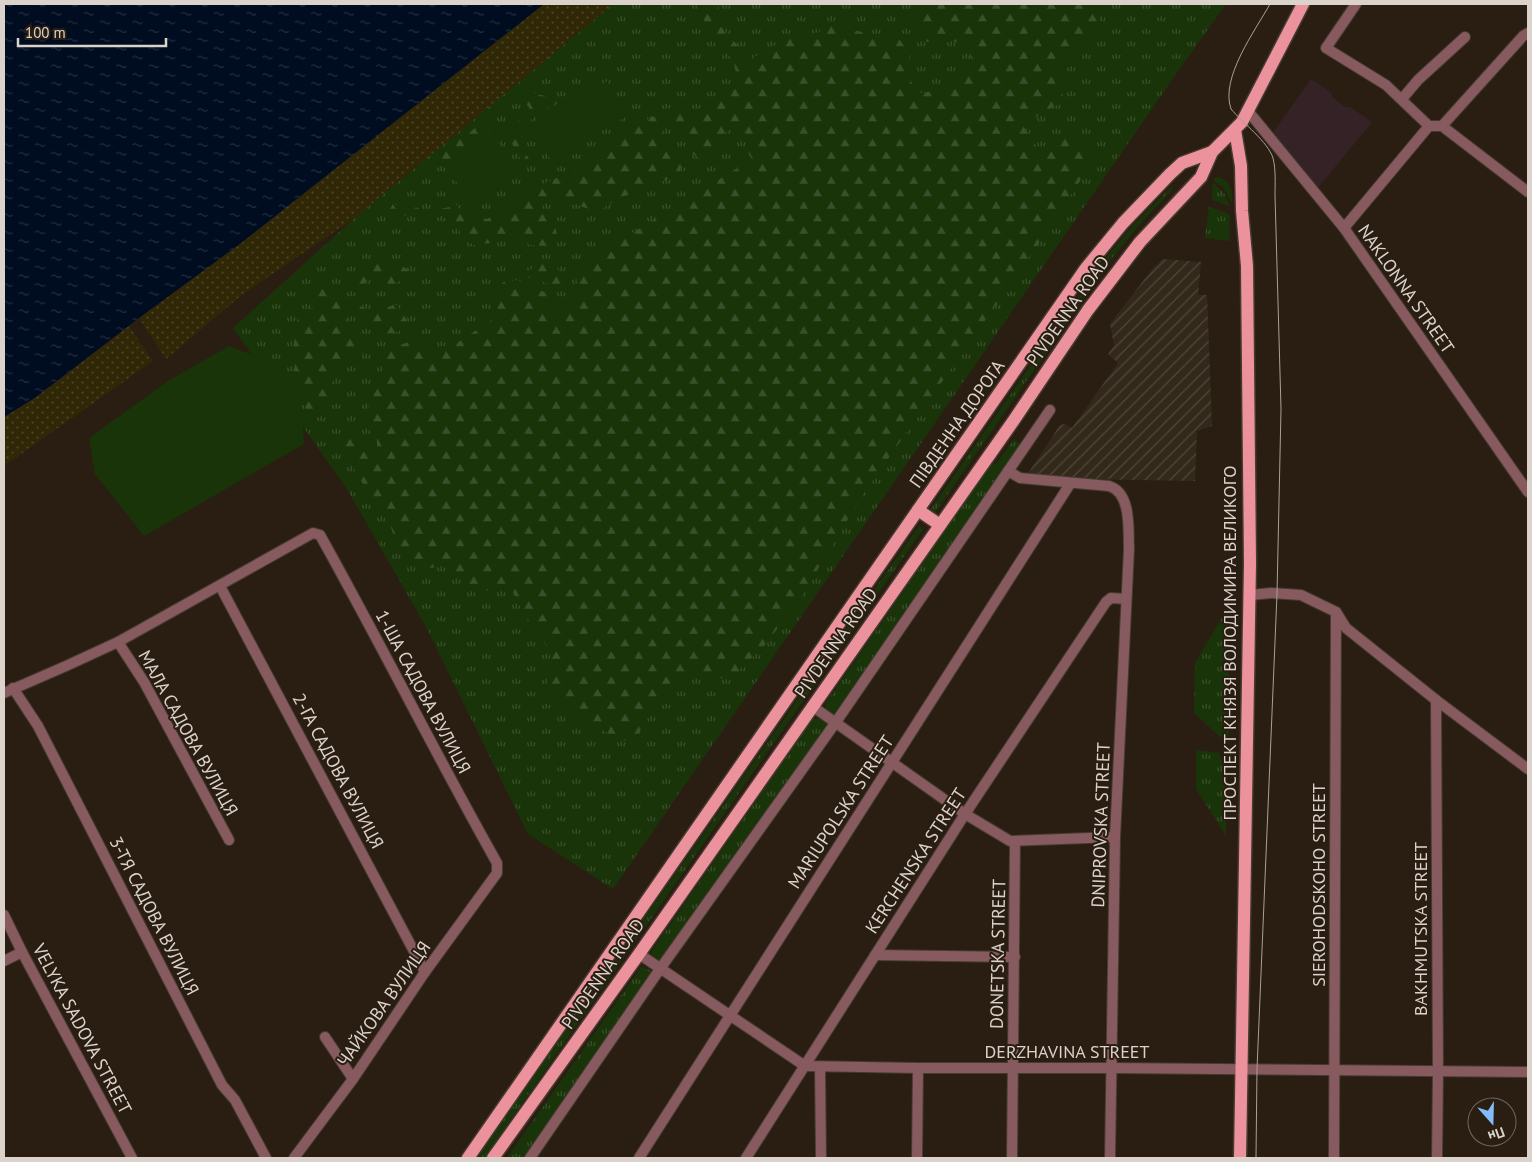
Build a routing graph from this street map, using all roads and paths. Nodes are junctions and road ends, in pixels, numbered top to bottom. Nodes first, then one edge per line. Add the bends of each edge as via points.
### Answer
1 (1304, 4) edge
2 (1356, 4) edge
3 (1528, 34) edge
4 (1465, 37) dead end
5 (1402, 99) junction
6 (1248, 111) junction
7 (1429, 126) junction
8 (1442, 126) junction
9 (1235, 130) junction
10 (1212, 152) junction
11 (1528, 192) edge
12 (1344, 228) junction
13 (1050, 410) dead end
14 (1008, 471) junction
15 (1070, 484) junction
16 (1528, 492) edge
17 (918, 510) junction
18 (940, 525) junction
19 (220, 586) junction
20 (1250, 595) junction
21 (1126, 599) junction
22 (1336, 612) junction
23 (118, 642) junction
24 (9, 690) edge
25 (1436, 700) junction
26 (812, 706) junction
27 (836, 722) junction
28 (892, 763) junction
29 (1528, 769) edge
30 (965, 814) junction
31 (1115, 837) junction
32 (229, 840) dead end
33 (1015, 841) junction
34 (498, 868) joint
35 (4, 915) edge
36 (22, 952) junction
37 (639, 954) junction
38 (875, 955) junction
39 (1015, 957) junction
40 (4, 961) edge
41 (660, 969) junction
42 (425, 972) junction
43 (729, 1016) junction
44 (325, 1037) dead end
45 (805, 1066) junction
46 (820, 1067) junction
47 (918, 1068) junction
48 (1013, 1068) junction
49 (1112, 1068) junction
50 (1242, 1069) junction
51 (1335, 1070) junction
52 (1438, 1071) junction
53 (1528, 1072) edge
54 (352, 1079) junction
55 (132, 1158) edge
56 (266, 1158) edge
57 (294, 1158) edge
58 (468, 1158) edge
59 (493, 1158) edge
60 (530, 1158) edge
61 (639, 1158) edge
62 (746, 1158) edge
63 (822, 1158) edge
64 (917, 1158) edge
65 (1012, 1158) edge
66 (1110, 1158) edge
67 (1240, 1158) edge
68 (1334, 1158) edge
69 (1437, 1158) edge

1 - 6 main road
2 - 5 street via 1326,48 1386,85
3 - 8 street
4 - 5 street
5 - 7 street
6 - 9 main road
6 - 12 street, NAKLONNA STREET
7 - 8 street
7 - 12 street
8 - 11 street
9 - 10 main road
9 - 20 main road, ПРОСПЕКТ КНЯЗЯ ВОЛОДИМИРА ВЕЛИКОГО via 1241,166 1247,266
10 - 17 main road, ПІВДЕННА ДОРОГА via 1182,163 1092,260
10 - 18 main road, PIVDENNA ROAD via 1201,177 1140,242 1088,310
12 - 16 street, NAKLONNA STREET
13 - 14 street
14 - 15 street via 1020,478
14 - 27 street
15 - 21 street, DNIPROVSKA STREET via 1109,486 1121,493 1128,522
15 - 28 street, MARIUPOLSKA STREET
17 - 18 main road
17 - 58 main road, ПІВДЕННА ДОРОГА
18 - 26 main road, PIVDENNA ROAD
19 - 23 street
19 - 34 street, 1-ША САДОВА ВУЛИЦЯ via 313,532 320,535
19 - 42 street, 2-ГА САДОВА ВУЛИЦЯ
20 - 22 street via 1301,596
20 - 50 main road, ПРОСПЕКТ КНЯЗЯ ВОЛОДИМИРА ВЕЛИКОГО
21 - 30 street, KERCHENSKA STREET via 1115,598 1106,602
21 - 31 street, DNIPROVSKA STREET
22 - 25 street via 1346,628
22 - 51 street, SIEROHODSKOHO STREET
23 - 24 street
23 - 32 street, МАЛА САДОВА ВУЛИЦЯ via 144,682
24 - 56 street, 3-ТЯ САДОВА ВУЛИЦЯ via 38,726 222,1085 235,1100
25 - 29 street
25 - 52 street, BAKHMUTSKA STREET
26 - 27 street
26 - 37 main road, PIVDENNA ROAD
27 - 28 street
27 - 41 street
28 - 30 street
28 - 43 street, MARIUPOLSKA STREET
30 - 33 street
30 - 38 street, KERCHENSKA STREET
31 - 33 street
31 - 49 street, DNIPROVSKA STREET
33 - 39 street, DONETSKA STREET
34 - 42 street, ЧАЙКОВА ВУЛИЦЯ
35 - 36 street, VELYKA SADOVA STREET
36 - 40 street
36 - 55 street, VELYKA SADOVA STREET
37 - 41 street, DERZHAVINA STREET
37 - 59 main road, PIVDENNA ROAD
38 - 39 street
38 - 45 street, KERCHENSKA STREET
39 - 48 street, DONETSKA STREET
41 - 43 street, DERZHAVINA STREET
41 - 60 street
42 - 54 street, ЧАЙКОВА ВУЛИЦЯ
43 - 45 street, DERZHAVINA STREET
43 - 61 street, MARIUPOLSKA STREET
44 - 54 street
45 - 46 street, DERZHAVINA STREET
45 - 62 street, KERCHENSKA STREET
46 - 47 street, DERZHAVINA STREET
46 - 63 street
47 - 48 street, DERZHAVINA STREET
47 - 64 street
48 - 49 street, DERZHAVINA STREET
48 - 65 street, DONETSKA STREET
49 - 50 street, DERZHAVINA STREET
49 - 66 street, DNIPROVSKA STREET
50 - 51 street, DERZHAVINA STREET
50 - 67 main road, ПРОСПЕКТ КНЯЗЯ ВОЛОДИМИРА ВЕЛИКОГО
51 - 52 street, DERZHAVINA STREET
51 - 68 street, SIEROHODSKOHO STREET
52 - 53 street, DERZHAVINA STREET
52 - 69 street, BAKHMUTSKA STREET
54 - 57 street, ЧАЙКОВА ВУЛИЦЯ

